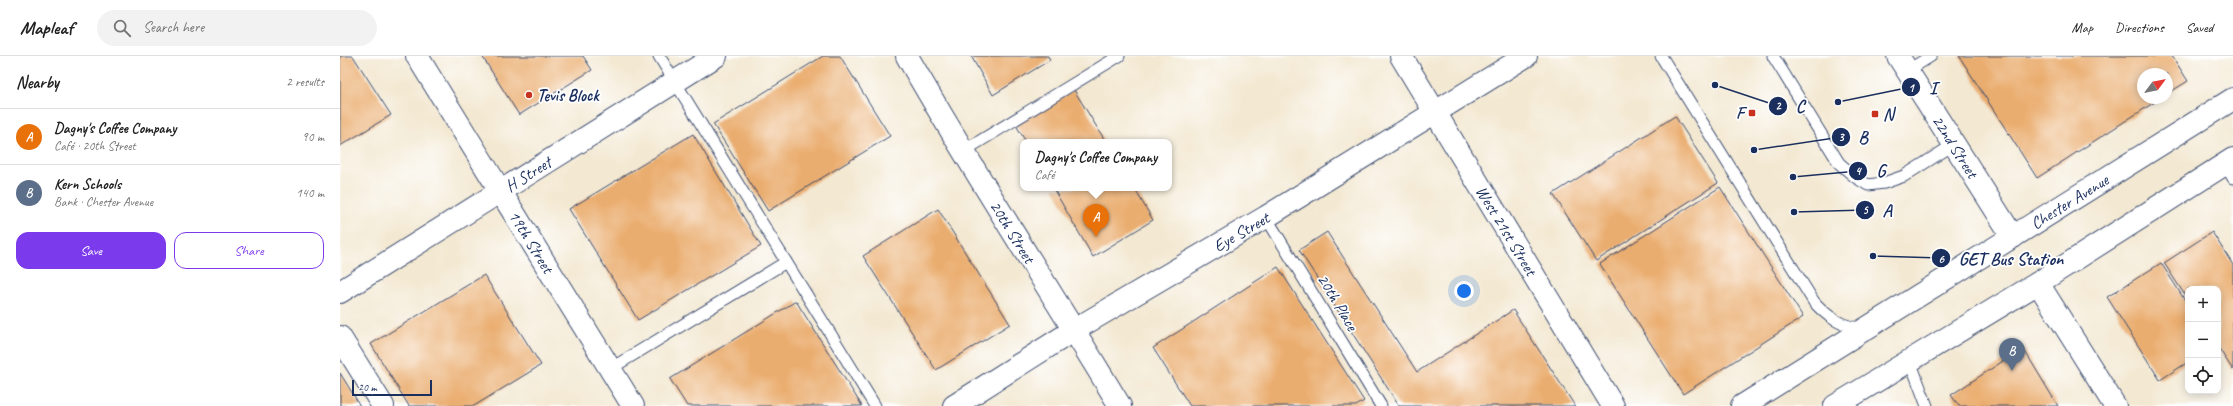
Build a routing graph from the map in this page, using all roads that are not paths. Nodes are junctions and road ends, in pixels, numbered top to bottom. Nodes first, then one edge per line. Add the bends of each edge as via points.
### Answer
1 (417, 56) edge
2 (659, 56) edge
3 (716, 56) edge
4 (907, 56) edge
5 (1119, 56) edge
6 (1401, 56) edge
7 (1526, 56) edge
8 (1661, 56) edge
9 (1773, 56) edge
10 (1931, 56) edge
11 (1903, 64) edge
12 (673, 82) junction
13 (2233, 99) edge
14 (1435, 110) junction
15 (1953, 145) junction
16 (962, 152) junction
17 (2230, 167) edge
18 (500, 190) junction
19 (1266, 216) junction
20 (2013, 237) junction
21 (786, 262) junction
22 (2038, 283) junction
23 (340, 292) edge
24 (1867, 328) junction
25 (1074, 330) junction
26 (340, 337) edge
27 (1910, 361) junction
28 (610, 369) junction
29 (383, 406) edge
30 (633, 406) edge
31 (875, 406) edge
32 (954, 406) edge
33 (1120, 406) edge
34 (1381, 406) edge
35 (1613, 406) edge
36 (1742, 406) edge
37 (1835, 406) edge
38 (1927, 406) edge
39 (2114, 406) edge

1 - 18 street, 19th Street
2 - 12 lane
3 - 12 street, H Street
4 - 16 street, 20th Street
5 - 16 lane
6 - 14 street, West 21st Street
7 - 14 street, Eye Street
8 - 24 lane via 1814,302 1830,318 1849,327
9 - 15 lane via 1839,163 1868,185 1904,176
10 - 11 lane
11 - 15 street, 22nd Street
12 - 18 street, H Street
12 - 21 lane
13 - 20 street, Chester Avenue
14 - 19 street, Eye Street
14 - 35 street, West 21st Street
15 - 20 street, 22nd Street
16 - 25 street, 20th Street
17 - 22 street
18 - 23 street, H Street
18 - 28 street, 19th Street
19 - 25 street, Eye Street
19 - 34 lane, 20th Place
20 - 24 street, Chester Avenue
21 - 28 lane
21 - 31 lane
22 - 27 street
22 - 39 street
24 - 36 street, Chester Avenue
25 - 32 street, Eye Street
25 - 33 street, 20th Street
26 - 29 street
27 - 37 street
27 - 38 lane
28 - 30 street, 19th Street

